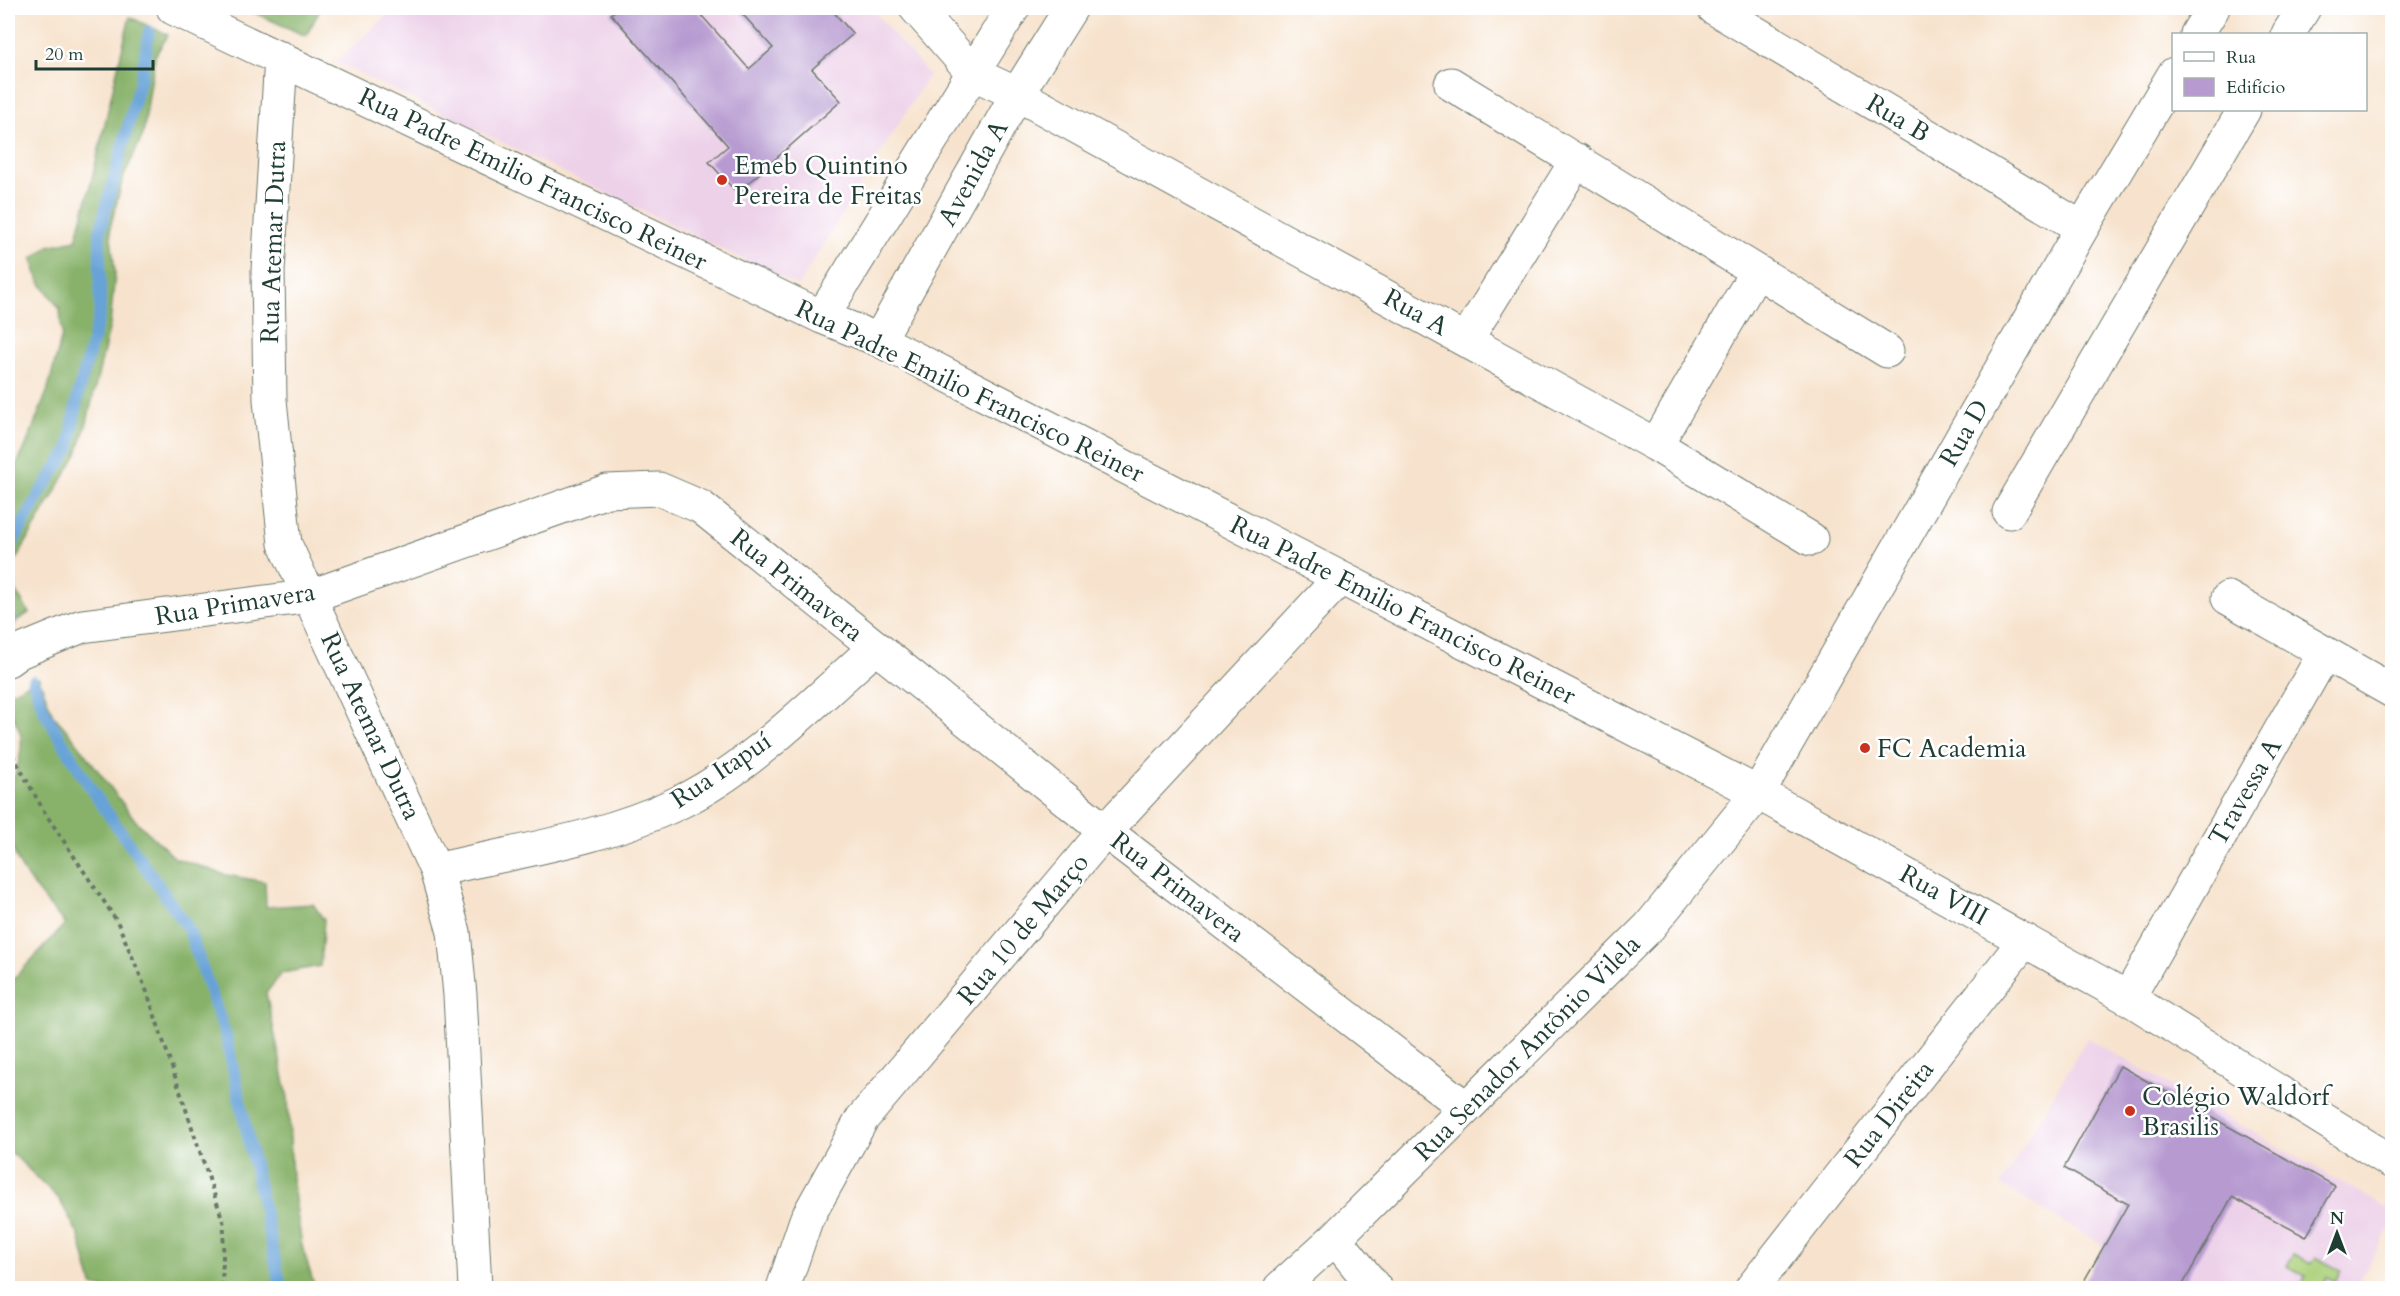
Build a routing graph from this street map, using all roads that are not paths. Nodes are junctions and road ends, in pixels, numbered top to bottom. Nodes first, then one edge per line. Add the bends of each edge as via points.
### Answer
1 (173, 8) edge
2 (916, 8) edge
3 (1013, 8) edge
4 (1071, 8) edge
5 (1714, 8) edge
6 (2213, 8) edge
7 (2304, 8) edge
8 (2198, 33) edge
9 (2289, 33) edge
10 (281, 58) junction
11 (974, 74) junction
12 (2172, 77) edge
13 (1451, 84) dead end
14 (1017, 94) junction
15 (2243, 111) edge
16 (1577, 160) junction
17 (2082, 228) junction
18 (1756, 272) junction
19 (822, 317) junction
20 (879, 340) junction
21 (1466, 340) junction
22 (1887, 351) dead end
23 (1656, 445) junction
24 (2008, 512) dead end
25 (1810, 539) dead end
26 (1340, 578) junction
27 (311, 596) junction
28 (2228, 598) dead end
29 (875, 648) junction
30 (2324, 654) junction
31 (8, 660) edge
32 (2392, 691) edge
33 (1758, 793) junction
34 (1105, 831) junction
35 (436, 870) junction
36 (2025, 940) junction
37 (2128, 998) junction
38 (1466, 1108) junction
39 (2392, 1162) edge
40 (1335, 1238) junction
41 (1758, 1286) edge
42 (475, 1288) edge
43 (783, 1288) edge
44 (1280, 1288) edge
45 (1376, 1288) edge

1 - 10 street, Rua Padre Emilio Francisco Reiner
2 - 11 street
3 - 11 street, Avenida A
4 - 14 street, Avenida A
5 - 17 street, Rua B
6 - 8 street
7 - 9 street
10 - 19 street, Rua Padre Emilio Francisco Reiner
10 - 27 street, Rua Atemar Dutra via 268,271 270,400 285,544
11 - 14 street, Rua A
11 - 19 street, Avenida A
12 - 17 street, Rua D
13 - 16 street
14 - 20 street, Avenida A
14 - 21 street, Rua A
15 - 24 street
16 - 18 street
16 - 21 street
17 - 33 street, Rua D
18 - 22 street
18 - 23 street
19 - 20 street, Rua Padre Emilio Francisco Reiner
20 - 26 street, Rua Padre Emilio Francisco Reiner
21 - 23 street, Rua A
23 - 25 street, Rua A
26 - 33 street, Rua Padre Emilio Francisco Reiner
26 - 34 street, Rua 10 de Março
27 - 29 street, Rua Primavera via 607,491 659,489 701,507
27 - 31 street, Rua Primavera via 82,626 18,652
27 - 35 street, Rua Atemar Dutra
28 - 30 street
29 - 34 street, Rua Primavera
29 - 35 street, Rua Itapuí via 746,760 679,803 603,831
30 - 32 street
30 - 37 street, Travessa A
33 - 36 street, Rua VIII
33 - 38 street, Rua Senador Antônio Vilela via 1649,927
34 - 38 street, Rua Primavera
34 - 43 street, Rua 10 de Março via 862,1119 806,1220
35 - 42 street, Rua Atemar Dutra via 454,932 459,985
36 - 37 street, Rua VIII
36 - 41 street, Rua Direita
37 - 39 street, Rua VIII
38 - 40 street, Rua Senador Antônio Vilela
40 - 44 street, Rua Senador Antônio Vilela
40 - 45 street

